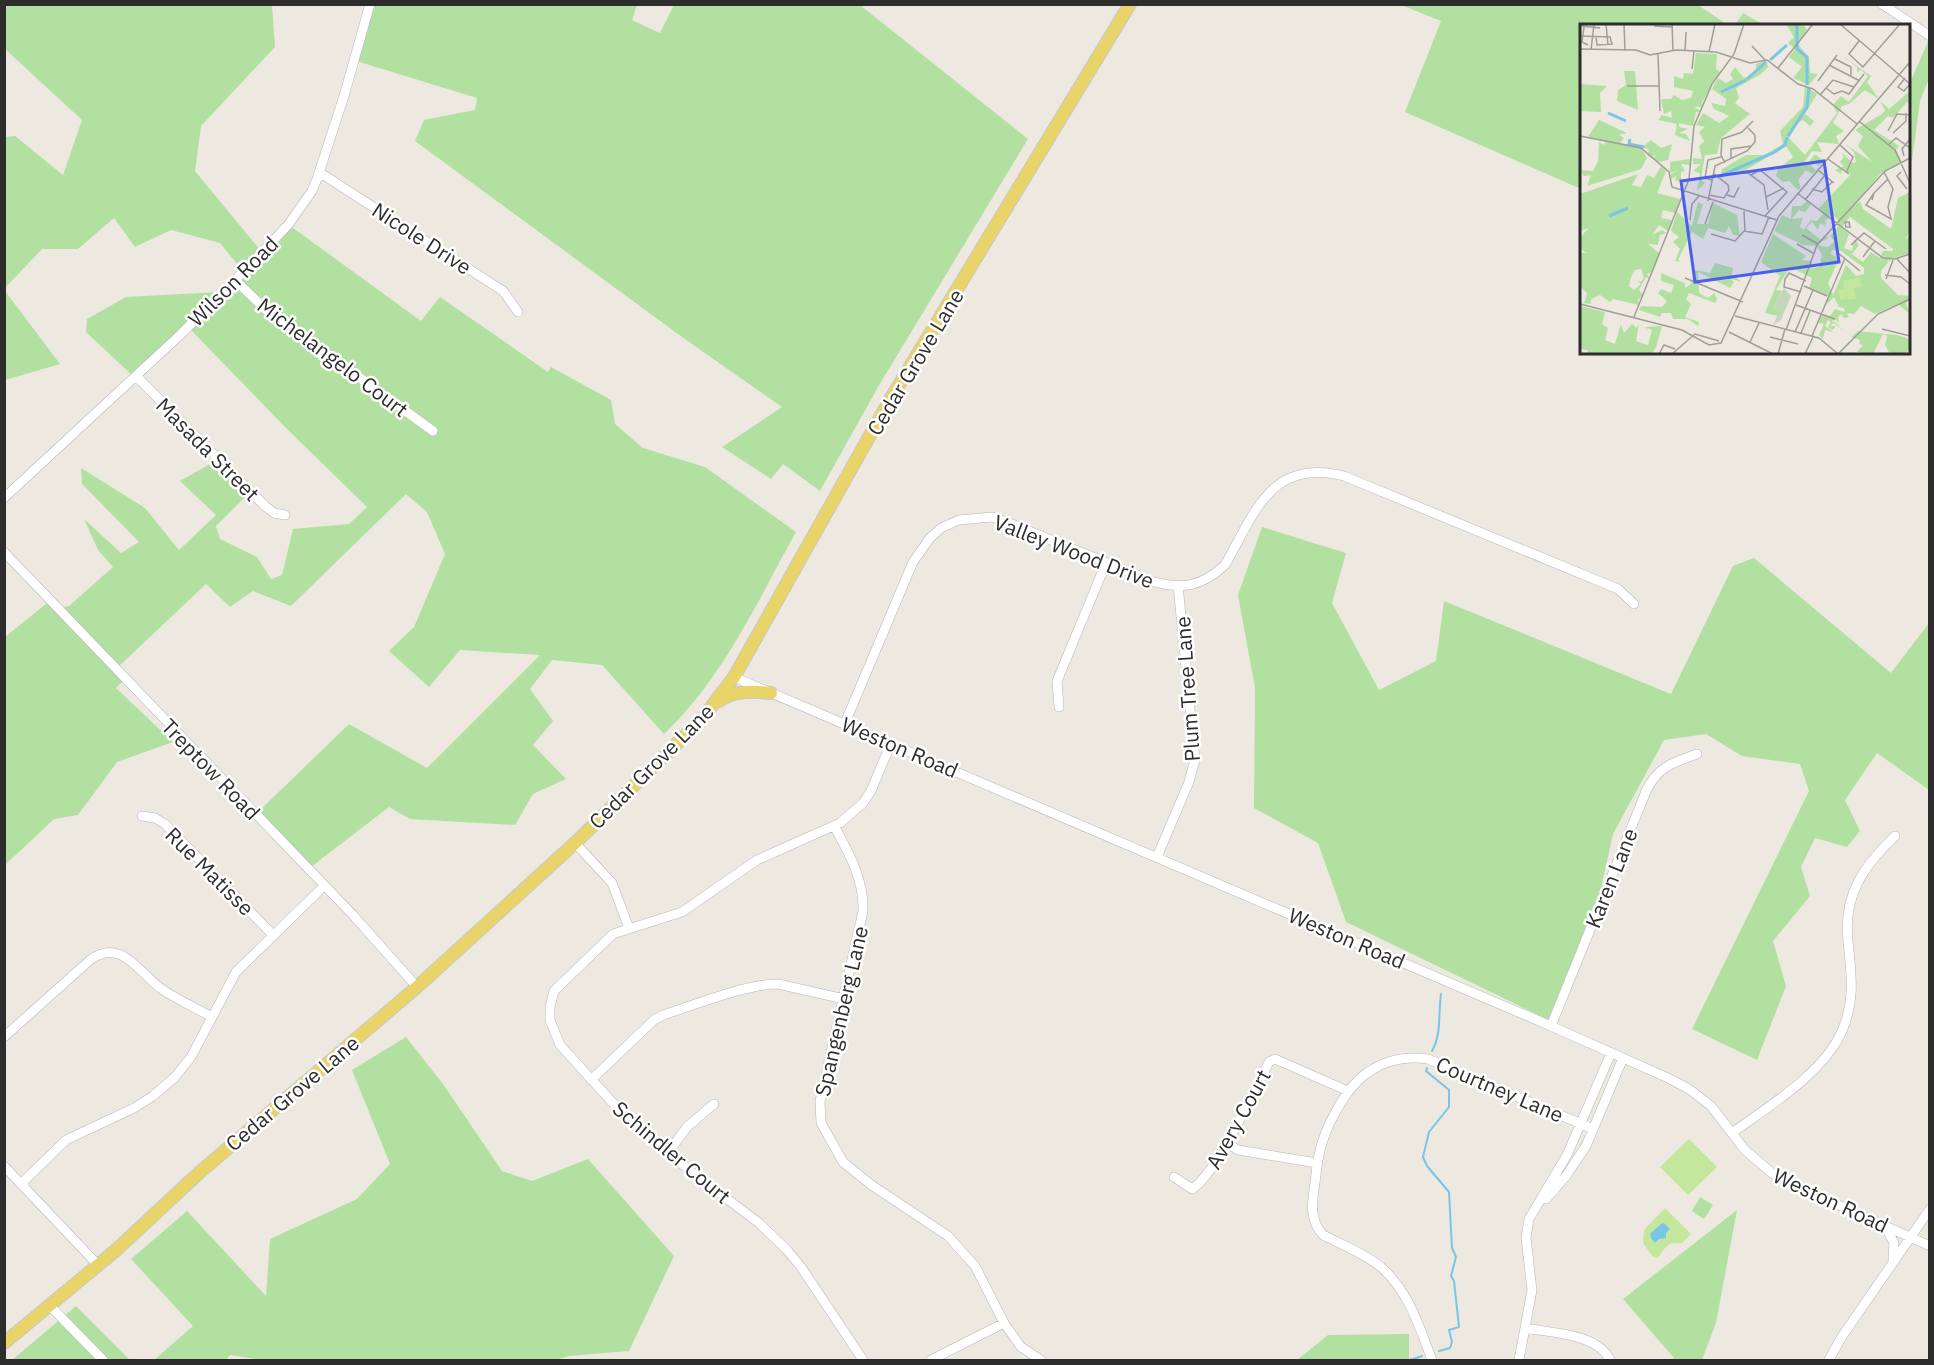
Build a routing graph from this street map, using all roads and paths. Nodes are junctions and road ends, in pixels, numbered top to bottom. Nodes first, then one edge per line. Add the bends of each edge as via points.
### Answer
1 (370, 4) edge
2 (1130, 4) edge
3 (1882, 4) edge
4 (1929, 36) edge
5 (319, 172) junction
6 (235, 280) junction
7 (518, 312) dead end
8 (136, 376) junction
9 (433, 431) dead end
10 (4, 498) edge
11 (285, 515) dead end
12 (4, 552) edge
13 (1106, 563) junction
14 (1178, 585) junction
15 (1634, 604) dead end
16 (734, 677) junction
17 (771, 693) junction
18 (713, 705) junction
19 (1059, 708) dead end
20 (845, 723) junction
21 (891, 743) junction
22 (1697, 754) dead end
23 (142, 816) dead end
24 (834, 826) junction
25 (1895, 836) dead end
26 (575, 843) junction
27 (1157, 857) junction
28 (324, 886) junction
29 (629, 928) junction
30 (273, 934) junction
31 (417, 987) junction
32 (844, 999) junction
33 (212, 1017) junction
34 (1551, 1026) junction
35 (4, 1037) edge
36 (1611, 1053) junction
37 (1623, 1058) junction
38 (591, 1080) junction
39 (1348, 1091) junction
40 (714, 1104) dead end
41 (1580, 1123) junction
42 (1593, 1129) junction
43 (1732, 1133) junction
44 (1227, 1143) junction
45 (668, 1153) junction
46 (1317, 1163) junction
47 (4, 1166) edge
48 (1174, 1177) dead end
49 (22, 1184) junction
50 (1929, 1209) edge
51 (1529, 1219) junction
52 (1884, 1224) junction
53 (1911, 1237) junction
54 (1929, 1246) edge
55 (97, 1264) junction
56 (1892, 1264) junction
57 (50, 1306) junction
58 (1004, 1323) junction
59 (1525, 1328) junction
60 (4, 1343) edge
61 (103, 1360) edge
62 (862, 1360) edge
63 (931, 1360) edge
64 (1041, 1360) edge
65 (1432, 1360) edge
66 (1519, 1360) edge
67 (1610, 1360) edge
68 (1829, 1360) edge

1 - 5 street, Wilson Road
2 - 16 main road, Cedar Grove Lane via 891,398
3 - 4 street
5 - 6 street, Wilson Road via 312,191 288,225
5 - 7 street, Nicole Drive via 503,291
6 - 8 street, Wilson Road
6 - 9 street, Michelangelo Court via 264,308
8 - 10 street, Wilson Road
8 - 11 street, Masada Street via 265,506
12 - 28 street, Treptow Road
13 - 14 street, Valley Wood Drive via 1151,581
13 - 19 street via 1057,681
13 - 20 street, Valley Wood Drive via 992,517 959,520 941,528 913,562
14 - 15 street, Valley Wood Drive via 1195,585 1225,565 1265,496 1277,484 1291,476 1327,471 1618,589
14 - 27 street, Plum Tree Lane via 1195,760
16 - 17 street, Weston Road
16 - 18 main road, Cedar Grove Lane
17 - 18 main road via 738,693
17 - 20 street, Weston Road
18 - 26 main road, Cedar Grove Lane
20 - 21 street, Weston Road
21 - 24 street, Schindler Court via 863,803
21 - 27 street, Weston Road
22 - 34 street, Karen Lane via 1667,765 1647,789
23 - 30 street, Rue Matisse via 165,824
24 - 29 street, Schindler Court via 757,860 682,912
24 - 32 street, Spangenberg Lane via 858,874 863,902
25 - 43 street via 1867,865 1852,897 1848,925 1852,996 1838,1040 1817,1068
26 - 29 street via 612,883
26 - 31 main road, Cedar Grove Lane
27 - 34 street, Weston Road
28 - 30 street
28 - 31 street, Treptow Road
29 - 38 street, Schindler Court via 613,934 554,991 550,1020 560,1045
30 - 33 street via 236,972
31 - 55 main road, Cedar Grove Lane
32 - 38 street via 769,984 663,1015
32 - 58 street, Spangenberg Lane via 820,1101 821,1123 843,1162 948,1236 975,1266
33 - 35 street via 153,983 124,956 110,952 90,960
33 - 49 street via 191,1057 175,1077 134,1108 66,1140
34 - 36 street, Weston Road
36 - 37 street, Weston Road
36 - 41 street
37 - 42 street
37 - 43 street, Weston Road via 1689,1089 1711,1106
38 - 45 street, Schindler Court via 633,1125
39 - 41 street, Courtney Lane via 1379,1066 1404,1058 1428,1059
39 - 44 street, Avery Court via 1275,1059 1269,1062
39 - 46 street, Courtney Lane via 1330,1124
40 - 45 street via 687,1127
41 - 42 street, Courtney Lane
41 - 51 street via 1568,1155
42 - 51 street via 1577,1162
43 - 52 street, Weston Road via 1754,1160 1773,1174
44 - 46 street via 1239,1150
44 - 48 street, Avery Court via 1201,1184 1192,1189
45 - 62 street, Schindler Court via 759,1223 787,1251
46 - 65 street, Courtney Lane via 1312,1207 1317,1229 1380,1266 1395,1282 1412,1306
47 - 49 street
49 - 55 street
50 - 53 street
51 - 59 street via 1526,1238 1532,1290
52 - 53 street, Weston Road
52 - 56 street via 1894,1243
53 - 54 street, Weston Road
53 - 56 street
55 - 57 main road, Cedar Grove Lane
56 - 68 street
57 - 60 main road, Cedar Grove Lane
57 - 61 street
58 - 63 street
58 - 64 street, Spangenberg Lane via 1021,1347
59 - 66 street
59 - 67 street via 1592,1342

